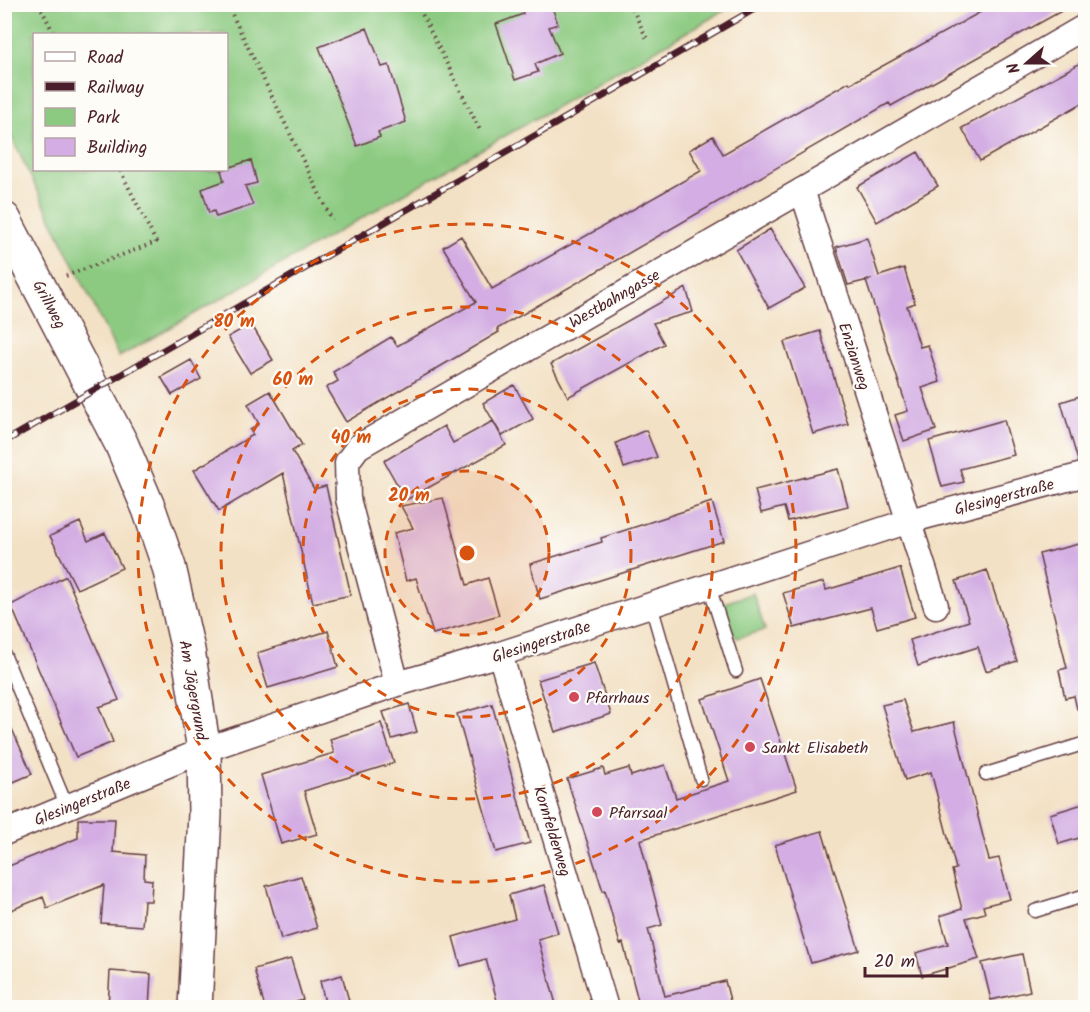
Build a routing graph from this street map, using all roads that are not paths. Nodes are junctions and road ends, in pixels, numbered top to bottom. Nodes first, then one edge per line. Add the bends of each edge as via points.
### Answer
1 (1086, 26) edge
2 (802, 190) junction
3 (4, 219) edge
4 (95, 390) joint
5 (1086, 474) edge
6 (909, 521) junction
7 (708, 586) junction
8 (651, 605) junction
9 (936, 606) dead end
10 (4, 654) edge
11 (500, 654) junction
12 (736, 671) dead end
13 (398, 684) junction
14 (1086, 742) edge
15 (204, 750) junction
16 (986, 774) dead end
17 (701, 779) dead end
18 (67, 807) junction
19 (4, 833) edge
20 (1086, 895) edge
21 (1035, 911) dead end
22 (195, 1008) edge
23 (606, 1008) edge

1 - 2 street, Westbahngasse
2 - 6 street, Enzianweg
2 - 13 street, Westbahngasse via 358,447 347,462 348,499
3 - 4 main road, Grillweg
4 - 15 main road, Am Jägergrund via 149,509 169,567 188,650
5 - 6 street, Glesingerstraße
6 - 7 street, Glesingerstraße
6 - 9 street, Enzianweg
7 - 8 street, Glesingerstraße
7 - 12 lane
8 - 11 street, Glesingerstraße
8 - 17 lane
10 - 18 lane
11 - 13 street, Glesingerstraße
11 - 23 street, Kornfelderweg
13 - 15 street, Glesingerstraße
14 - 16 lane
15 - 18 street, Glesingerstraße
15 - 22 main road, Am Jägergrund via 205,814
18 - 19 street, Glesingerstraße
20 - 21 lane

